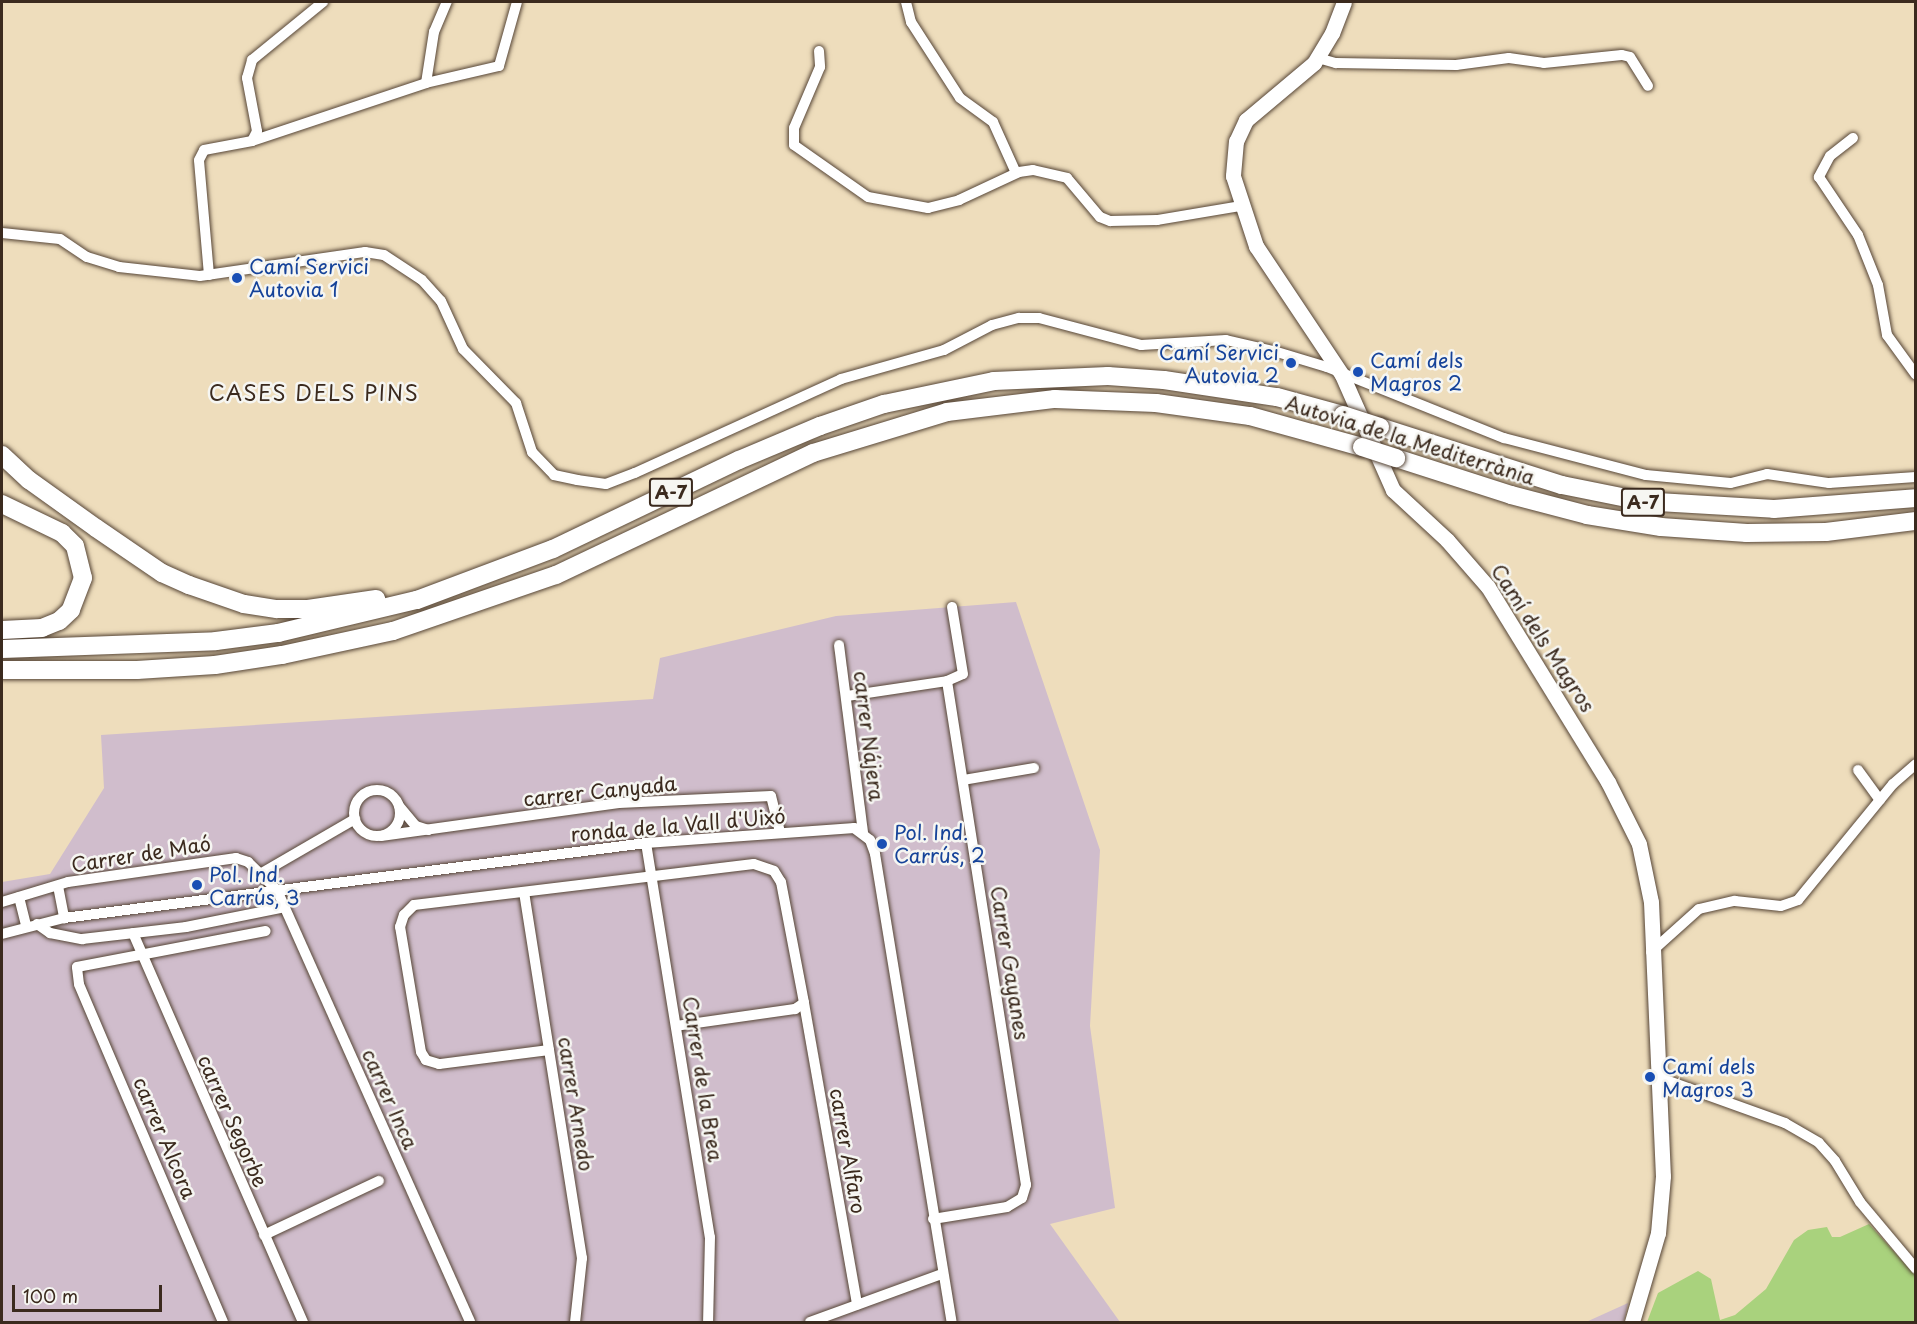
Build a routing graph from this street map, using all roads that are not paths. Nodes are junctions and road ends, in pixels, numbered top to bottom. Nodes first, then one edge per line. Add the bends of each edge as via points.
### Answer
1 (323, 2) edge
2 (447, 2) edge
3 (517, 2) edge
4 (906, 2) edge
5 (1344, 2) edge
6 (819, 51) dead end
7 (1318, 58) junction
8 (426, 83) junction
9 (1648, 86) dead end
10 (1853, 138) dead end
11 (252, 141) junction
12 (1016, 173) junction
13 (1241, 206) junction
14 (2, 233) edge
15 (209, 274) junction
16 (1342, 375) junction
17 (1916, 375) edge
18 (2, 455) edge
19 (2, 469) edge
20 (1916, 477) edge
21 (29, 480) junction
22 (1916, 498) edge
23 (2, 504) edge
24 (1916, 521) edge
25 (466, 583) junction
26 (472, 606) junction
27 (952, 607) dead end
28 (2, 630) edge
29 (839, 645) dead end
30 (2, 649) edge
31 (2, 670) edge
32 (947, 681) junction
33 (2, 682) edge
34 (847, 696) junction
35 (1916, 764) edge
36 (1034, 768) dead end
37 (1858, 770) dead end
38 (963, 780) junction
39 (1880, 800) junction
40 (399, 806) junction
41 (355, 819) junction
42 (431, 831) junction
43 (863, 832) junction
44 (780, 833) junction
45 (381, 836) junction
46 (646, 843) junction
47 (261, 874) junction
48 (653, 878) junction
49 (58, 886) junction
50 (277, 890) junction
51 (524, 892) junction
52 (20, 897) junction
53 (2, 902) edge
54 (285, 907) junction
55 (64, 918) junction
56 (32, 925) junction
57 (266, 931) dead end
58 (133, 933) junction
59 (2, 934) edge
60 (1652, 952) junction
61 (140, 955) junction
62 (804, 1003) junction
63 (676, 1026) junction
64 (549, 1050) junction
65 (1660, 1078) junction
66 (379, 1181) dead end
67 (933, 1219) junction
68 (264, 1235) junction
69 (1916, 1269) edge
70 (942, 1274) junction
71 (856, 1304) junction
72 (223, 1323) edge
73 (303, 1323) edge
74 (470, 1323) edge
75 (575, 1323) edge
76 (708, 1323) edge
77 (810, 1323) edge
78 (952, 1323) edge
79 (1632, 1323) edge

1 - 11 street via 252,60 247,78 257,131
2 - 8 street via 434,32
3 - 8 street via 499,66
4 - 12 street via 911,22 960,98 993,123
5 - 7 street, Camí dels Magros
6 - 12 street via 820,67 794,128 794,145 868,197 928,208 959,200
7 - 9 street via 1336,63 1456,65 1509,58 1544,63 1622,55 1630,57
7 - 13 street, Camí dels Magros via 1290,86 1254,111 1239,130 1232,157
8 - 11 street
10 - 17 street via 1830,156 1819,177 1858,235 1878,285 1887,335
11 - 15 street via 204,150 199,160
12 - 13 street via 1033,170 1067,178 1100,217 1110,221 1157,220
13 - 16 street, Camí dels Magros via 1270,272
14 - 15 street via 60,239 87,257 119,267
15 - 16 street via 365,252 384,255 422,280 441,301 463,349 516,403 532,452 554,475 606,484 841,379 944,350 992,325 1019,318 1039,318 1141,345 1226,340 1286,354
16 - 20 street via 1504,438 1646,475 1731,483 1767,474 1829,483
16 - 60 street, Camí dels Magros via 1393,490 1447,540 1488,587 1608,782 1631,825 1644,862
18 - 21 highway
19 - 21 highway
21 - 25 highway via 162,573 244,604 308,609
22 - 25 highway, Autovia de la Mediterrània / A-7, bridge via 1774,509 1641,501 1540,479 1277,397 1164,380 1046,376 982,383 885,404 820,426 739,460 553,549
23 - 28 highway via 62,534 75,546 83,578 71,610 58,621 42,628
24 - 26 highway, Autovia de la Mediterrània / A-7, bridge via 1826,531 1747,533 1661,527 1587,515 1511,495 1250,416 1156,404 1055,399 947,412 813,453 614,549
25 - 30 highway, Autovia de la Mediterrània / A-7 via 417,600 278,633 154,645
26 - 31 highway, Autovia de la Mediterrània / A-7 via 343,644 215,665 137,670
26 - 33 highway via 377,644 264,668 174,678
27 - 32 street via 963,674
29 - 34 street, carrer Nájera
32 - 34 street
32 - 38 street, Carrer Gayanes
34 - 43 street, carrer Nájera
35 - 39 street
36 - 38 street
37 - 39 street
38 - 67 street, Carrer Gayanes via 1026,1175 1025,1193 1007,1207
39 - 60 street via 1798,900 1781,906 1735,900 1699,909
40 - 41 street via 391,795 370,791 355,805
40 - 42 street via 416,826
40 - 45 street via 394,829
41 - 45 street via 367,834
41 - 47 street
42 - 44 street, carrer Canyada via 619,803 771,796
42 - 45 street, carrer Canyada
43 - 44 street, ronda de la Vall d'Uixó via 854,828
43 - 67 street via 875,854
44 - 46 street, ronda de la Vall d'Uixó
46 - 48 street, Carrer de la Brea
46 - 50 street, ronda de la Vall d'Uixó
47 - 49 street, Carrer de Maó via 248,862 236,858
47 - 50 street, Carrer de Maó
48 - 51 street
48 - 62 street, carrer Alfaro via 754,864 774,871 781,882
48 - 63 street, Carrer de la Brea
49 - 52 street, Carrer de Maó
49 - 55 street
50 - 54 street, carrer Inca
50 - 55 street, ronda de la Vall d'Uixó
51 - 64 street, carrer Arnedo
51 - 64 street via 414,905 404,915 400,927 421,1052 426,1060 439,1064
52 - 53 street, Carrer de Maó
52 - 56 street
54 - 58 street via 186,927
54 - 74 street, carrer Inca
55 - 56 street, ronda de la Vall d'Uixó
56 - 58 street via 82,939
56 - 59 street, ronda de la Vall d'Uixó
57 - 61 street
58 - 61 street, carrer Segorbe
60 - 65 street, Camí dels Magros
61 - 68 street, carrer Segorbe
61 - 72 street, carrer Alcora via 77,967 79,984
62 - 63 street via 795,1009
62 - 71 street, carrer Alfaro
63 - 76 street, Carrer de la Brea via 710,1237
64 - 75 street, carrer Arnedo via 582,1258
65 - 69 street via 1785,1123 1819,1143 1835,1161 1860,1203
65 - 79 street, Camí dels Magros via 1663,1176 1658,1233
66 - 68 street
67 - 70 street
68 - 73 street, carrer Segorbe
70 - 71 street
70 - 78 street
71 - 77 street

